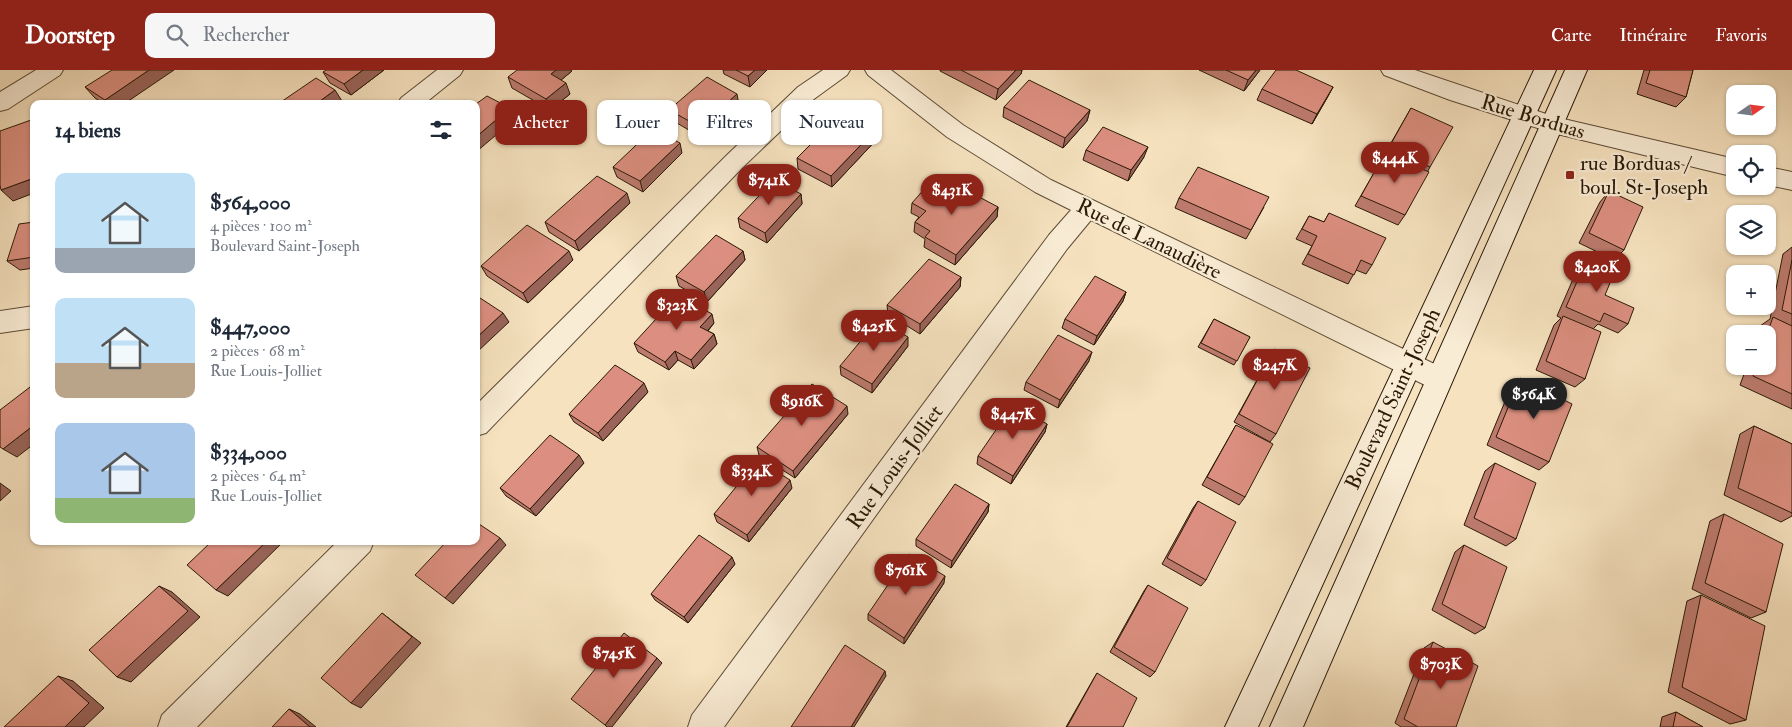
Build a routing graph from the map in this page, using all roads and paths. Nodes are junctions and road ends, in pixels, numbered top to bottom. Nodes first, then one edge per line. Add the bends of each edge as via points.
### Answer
1 (52, 70) edge
2 (452, 70) edge
3 (838, 70) edge
4 (876, 70) edge
5 (1392, 70) edge
6 (1545, 70) edge
7 (1576, 70) edge
8 (414, 100) edge
9 (0, 103) edge
10 (1524, 116) junction
11 (1552, 125) junction
12 (1726, 166) edge
13 (1776, 178) edge
14 (1792, 181) edge
15 (1086, 209) junction
16 (30, 318) edge
17 (0, 322) edge
18 (1410, 365) junction
19 (1439, 379) junction
20 (480, 420) edge
21 (355, 545) edge
22 (174, 727) edge
23 (704, 727) edge
24 (1241, 727) edge
25 (1286, 727) edge

1 - 9 street
2 - 8 street
3 - 20 street via 806,93 742,154
4 - 15 street, Rue de Lanaudière via 981,148
5 - 10 street, Rue Borduas
6 - 10 street, Boulevard Saint-Joseph
7 - 11 street, Boulevard Saint-Joseph
10 - 11 street, Rue Borduas
10 - 18 street, Boulevard Saint-Joseph
11 - 12 street, Rue Borduas
11 - 19 street, Boulevard Saint-Joseph
13 - 14 street
15 - 18 street, Rue de Lanaudière
15 - 23 street, Rue Louis-Jolliet via 1058,242
16 - 17 street
18 - 19 street, Rue de Lanaudière
18 - 24 street, Boulevard Saint-Joseph
19 - 25 street, Boulevard Saint-Joseph
21 - 22 street

